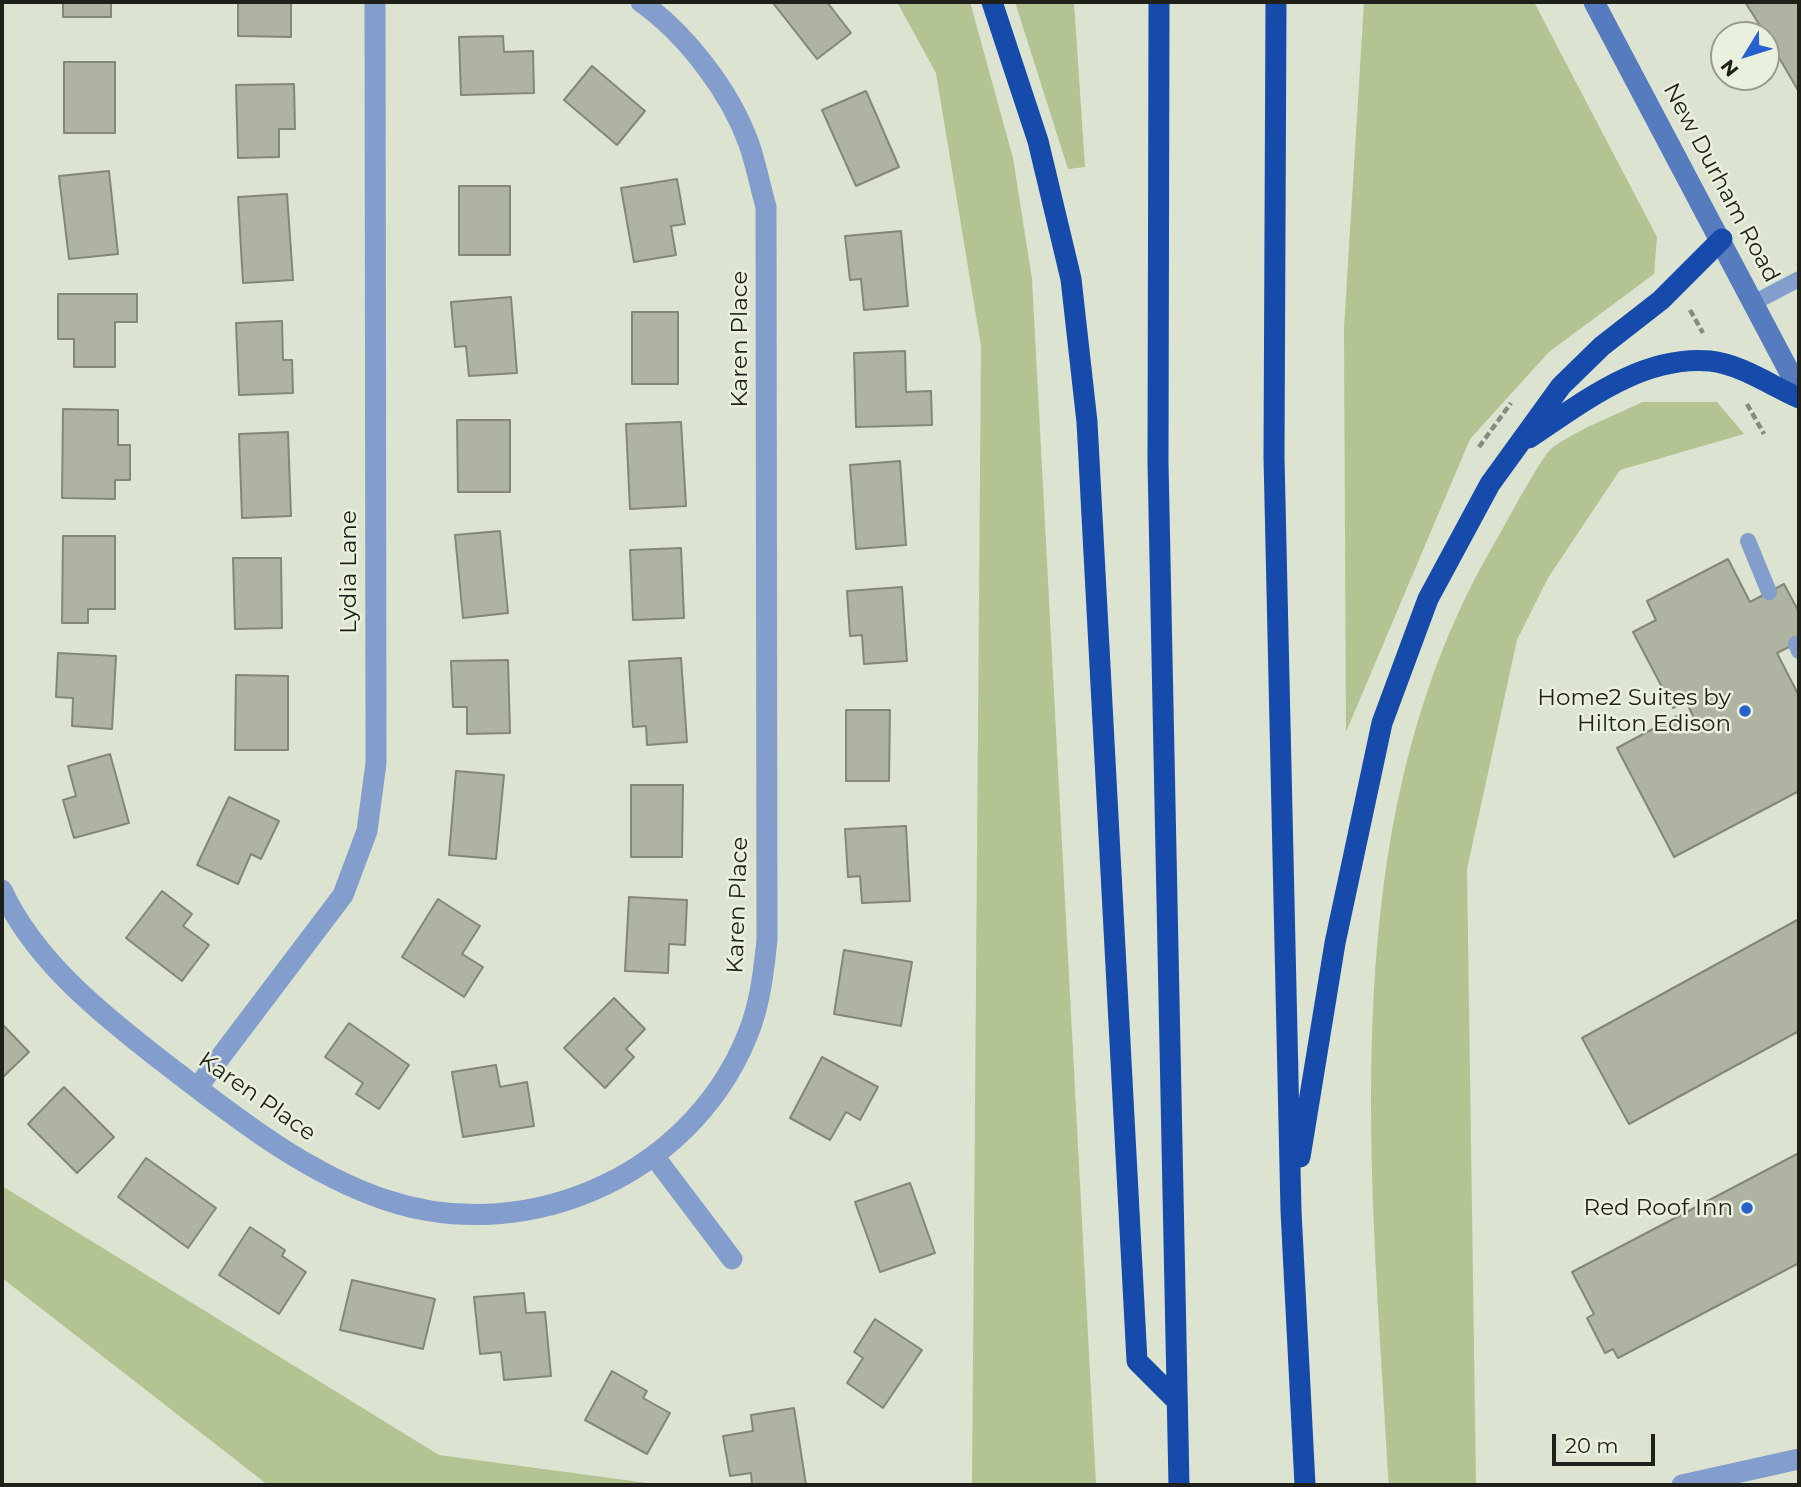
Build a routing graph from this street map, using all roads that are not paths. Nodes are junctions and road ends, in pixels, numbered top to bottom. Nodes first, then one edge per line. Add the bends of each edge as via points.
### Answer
1 (375, 2) edge
2 (641, 2) edge
3 (992, 2) edge
4 (1159, 2) edge
5 (1276, 2) edge
6 (1594, 2) edge
7 (1722, 239) junction
8 (1799, 279) edge
9 (1755, 302) junction
10 (1799, 390) edge
11 (1799, 398) edge
12 (1516, 447) junction
13 (1748, 541) dead end
14 (1769, 593) dead end
15 (2, 890) edge
16 (197, 1088) junction
17 (654, 1156) junction
18 (1291, 1211) junction
19 (732, 1259) dead end
20 (1175, 1399) junction
21 (1799, 1459) edge
22 (1179, 1480) edge
23 (1706, 1482) edge
24 (1305, 1485) edge
25 (1682, 1485) edge

1 - 16 street, Lydia Lane via 376,763 367,831 343,895
2 - 17 street, Karen Place via 670,22 710,70 748,142 766,207 767,940 763,983 752,1024 718,1087 689,1125
3 - 20 highway via 1038,141 1071,278 1087,422 1137,1361
4 - 20 highway via 1158,462
5 - 18 highway via 1274,457
6 - 7 main road, New Durham Road
7 - 9 main road, New Durham Road
7 - 12 highway via 1669,293 1602,346 1561,386
8 - 9 lane
9 - 10 main road, New Durham Road
11 - 12 highway via 1711,361 1668,363 1600,391
12 - 18 highway via 1464,528 1428,599 1382,723 1335,943
13 - 14 lane
15 - 16 street, Karen Place via 37,948 121,1030
16 - 17 street, Karen Place via 304,1163 377,1197 430,1211 473,1216 522,1213 604,1188
17 - 19 street
18 - 24 highway
20 - 22 highway
21 - 23 street
23 - 25 street

